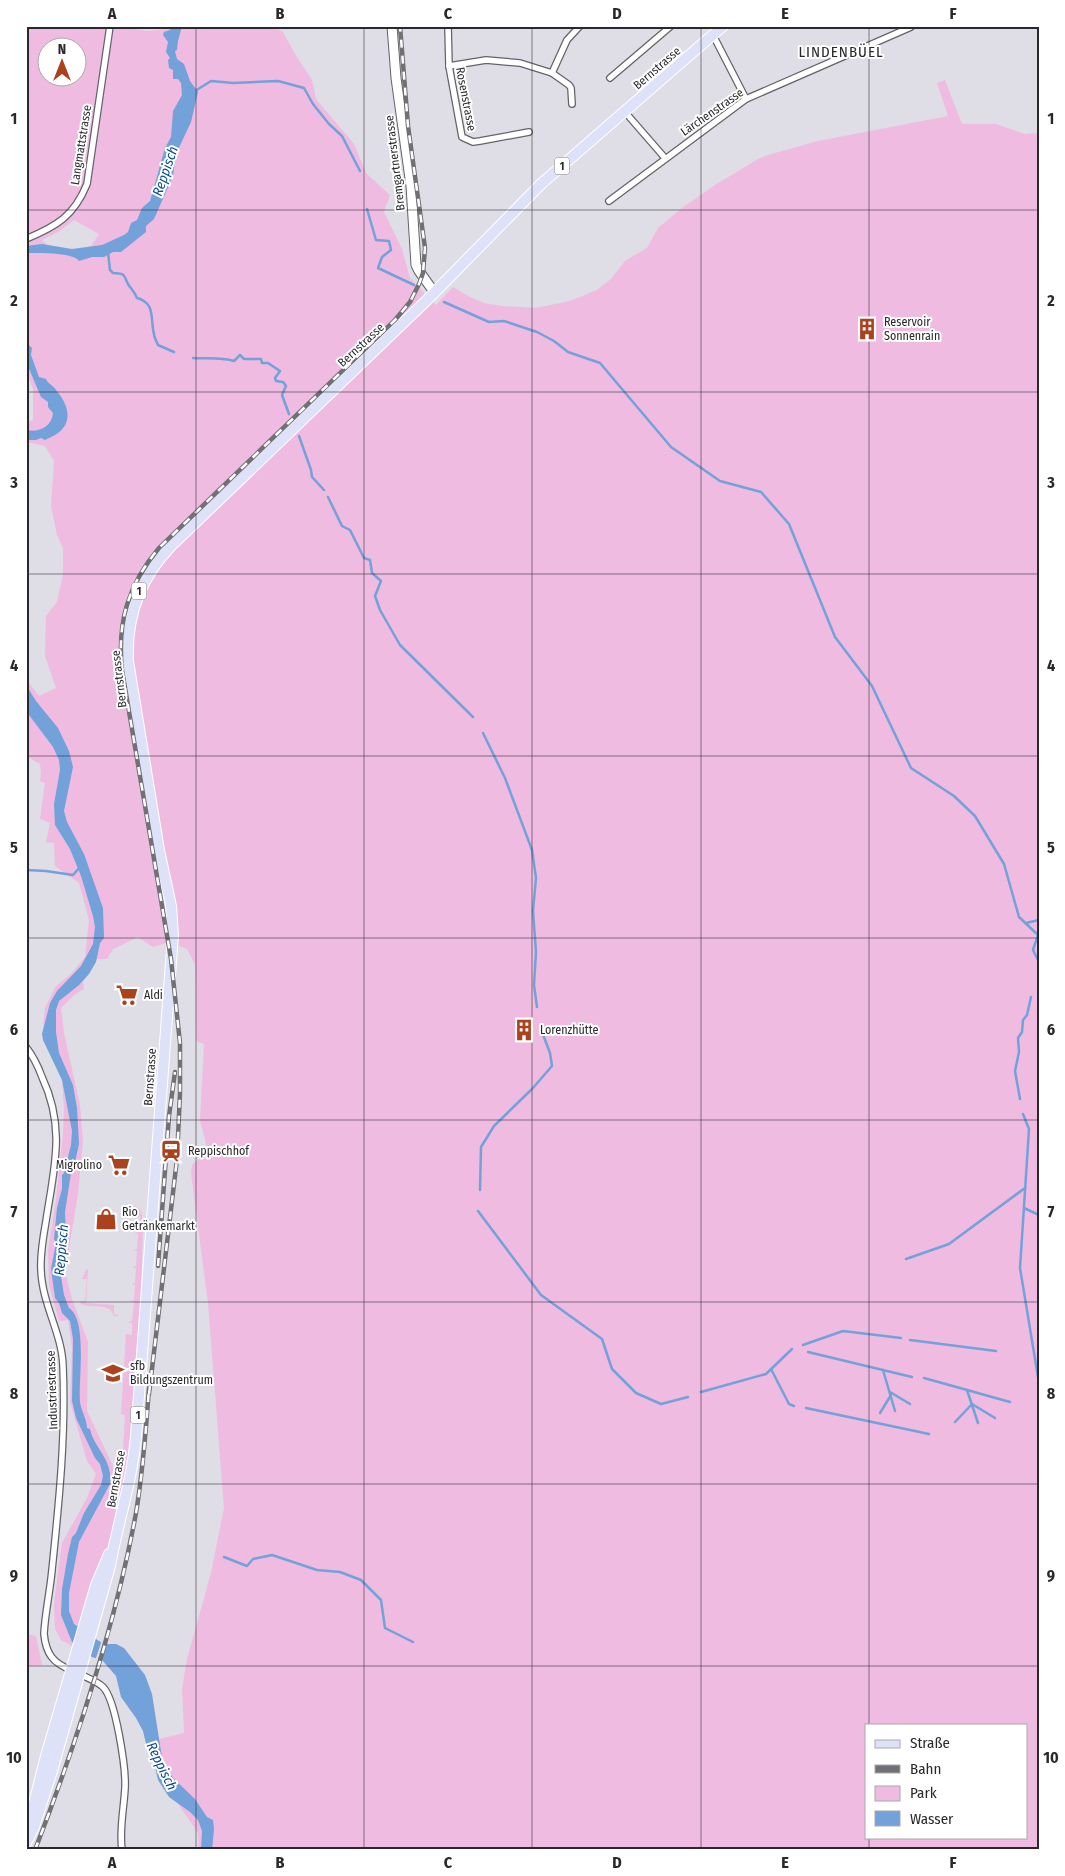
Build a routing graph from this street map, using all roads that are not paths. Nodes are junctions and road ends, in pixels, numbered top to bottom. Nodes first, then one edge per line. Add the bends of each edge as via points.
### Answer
1 (110, 26) edge
2 (392, 26) edge
3 (448, 26) edge
4 (580, 26) edge
5 (671, 26) edge
6 (910, 28) dead end
7 (716, 30) edge
8 (450, 66) junction
9 (552, 73) junction
10 (610, 78) dead end
11 (746, 99) junction
12 (572, 104) dead end
13 (625, 112) junction
14 (529, 132) dead end
15 (665, 158) junction
16 (609, 201) dead end
17 (26, 239) edge
18 (434, 292) junction
19 (26, 1047) edge
20 (76, 1672) junction
21 (27, 1841) edge
22 (122, 1850) edge

1 - 17 street, Langmattstrasse via 86,184 80,200 63,220
2 - 18 main road, Bremgartnerstrasse via 412,192 416,265
3 - 8 street, Rosenstrasse
4 - 9 street via 567,40
5 - 10 street
6 - 11 street, Lärchenstrasse
7 - 11 street
7 - 13 main road, Bernstrasse / 1
8 - 9 street via 486,60 520,63
8 - 14 street, Rosenstrasse via 462,137 473,142
9 - 12 street via 571,86
11 - 15 street, Lärchenstrasse
13 - 15 street
13 - 18 main road, Bernstrasse / 1 via 541,184
15 - 16 street, Lärchenstrasse
18 - 20 main road, Bernstrasse / 1 via 165,552 149,573 133,608 128,632 128,661 171,906 172,935 134,1456 110,1566
19 - 20 street, Industriestrasse via 48,1088 57,1126 41,1272 62,1357 63,1441 44,1634 52,1659
20 - 21 main road, Bernstrasse / 1 via 52,1771
20 - 22 street, Industriestrasse via 104,1688 114,1711 125,1778

